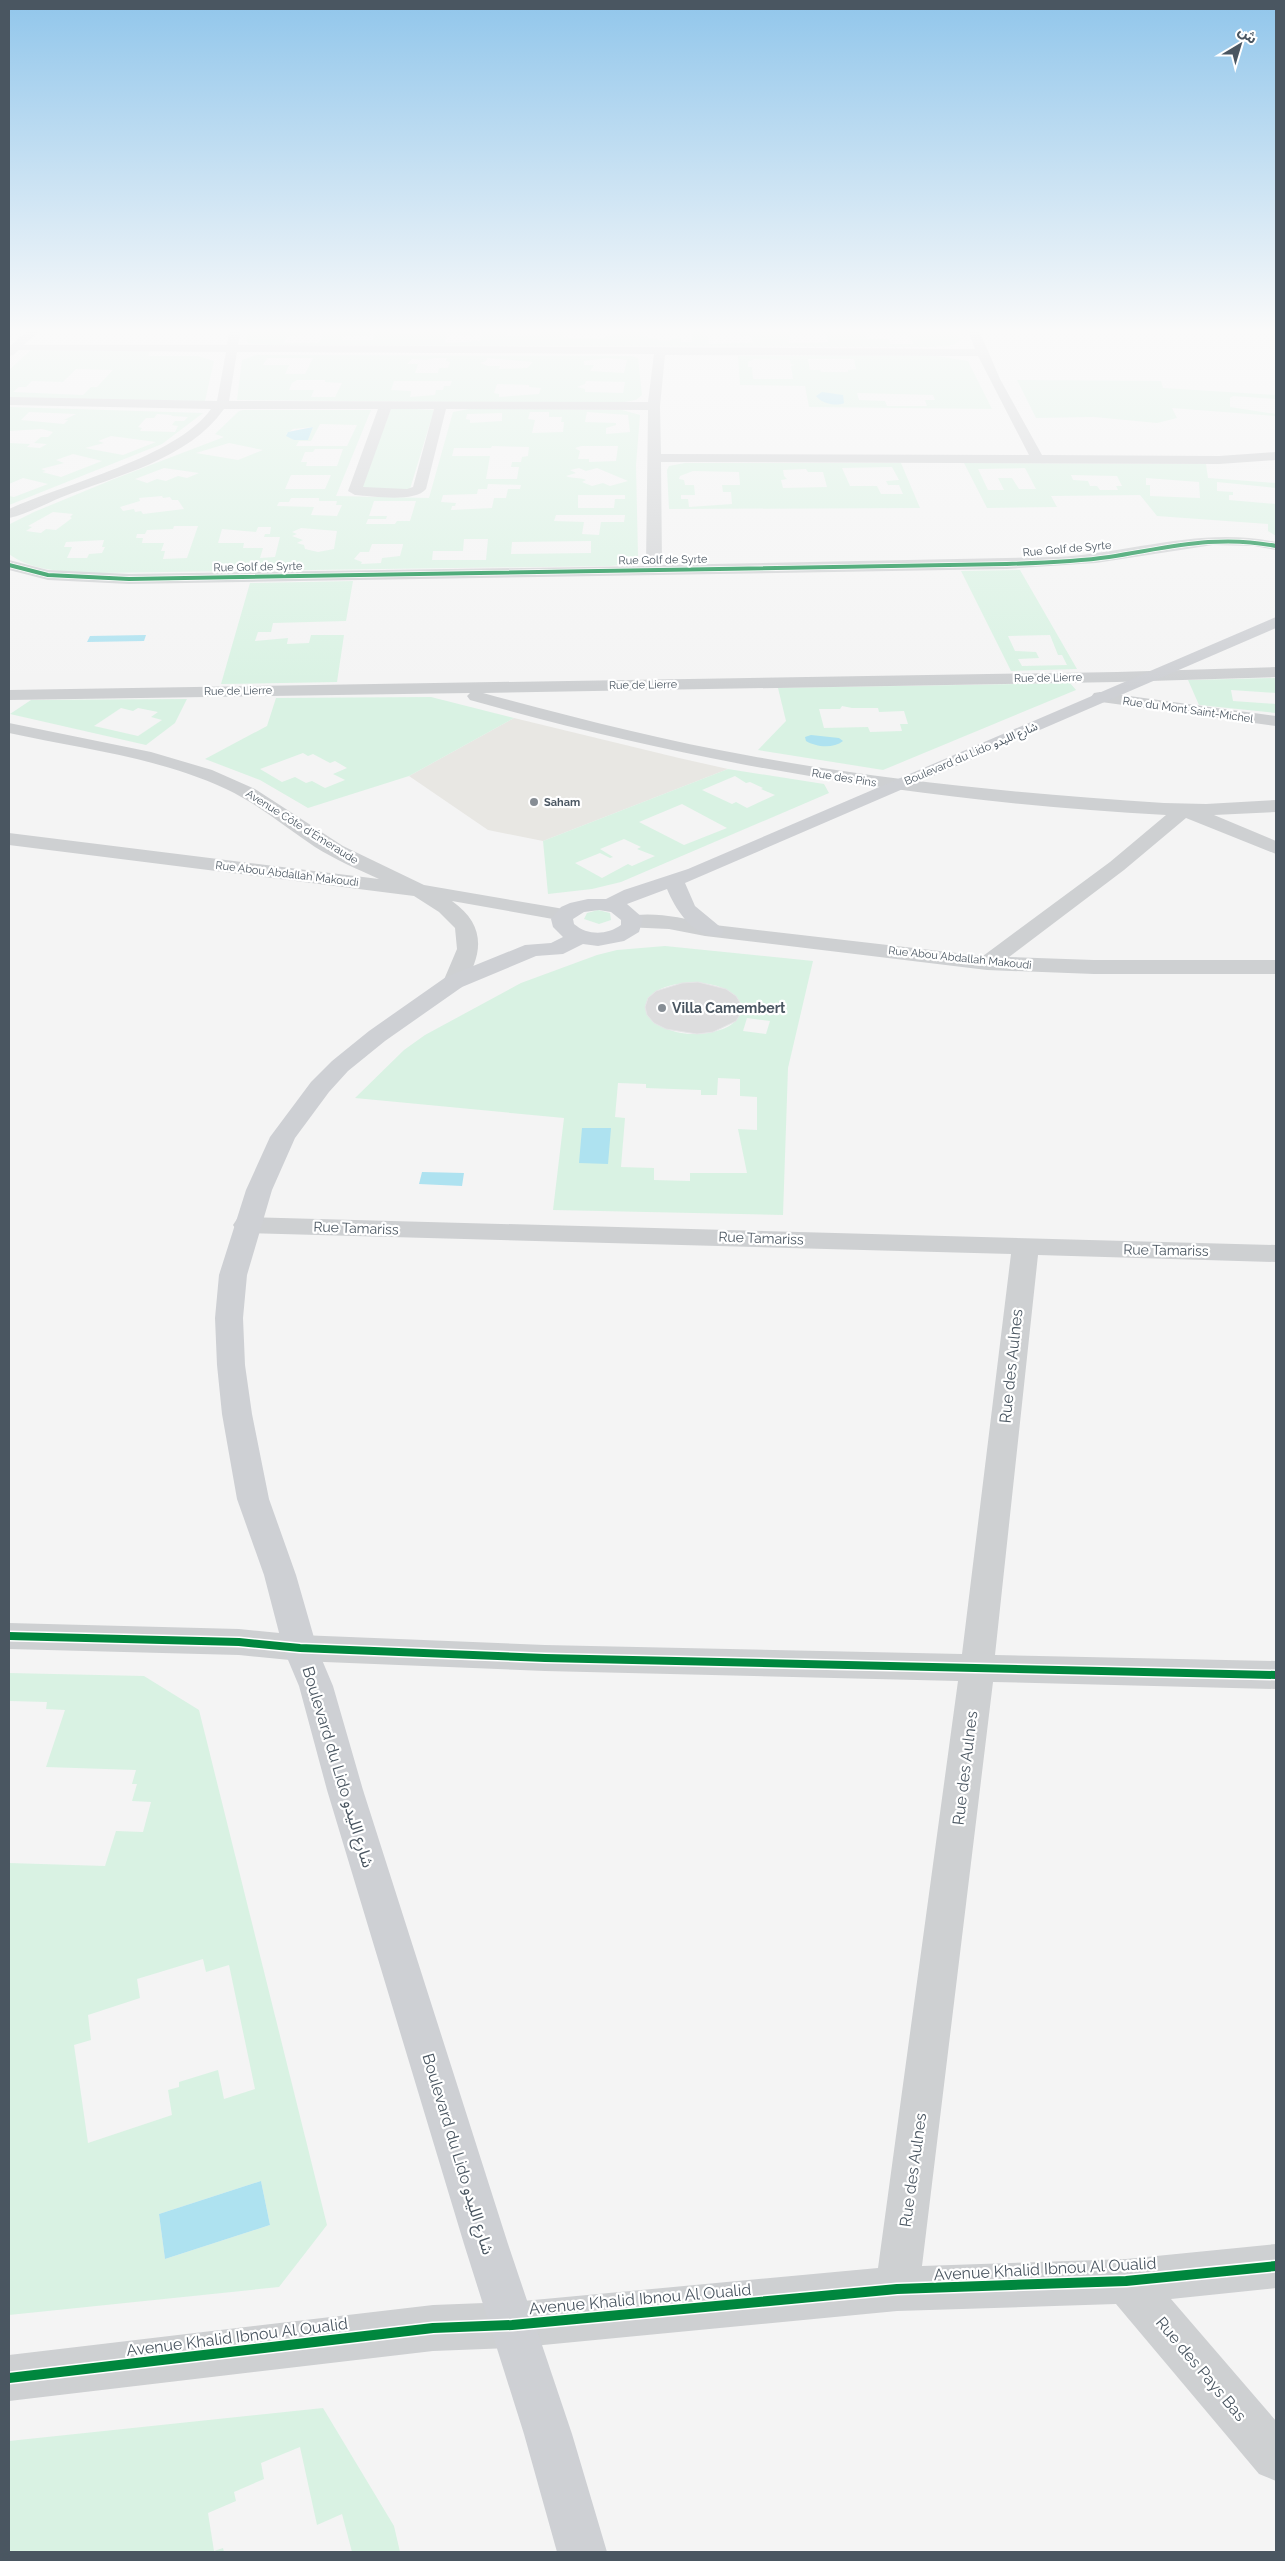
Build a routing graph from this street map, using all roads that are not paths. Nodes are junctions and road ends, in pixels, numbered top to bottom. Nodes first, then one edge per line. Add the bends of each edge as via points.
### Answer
1 (166, 450) edge
2 (370, 450) edge
3 (429, 450) edge
4 (655, 450) edge
5 (1032, 450) edge
6 (1276, 456) edge
7 (655, 458) junction
8 (1037, 458) junction
9 (9, 514) edge
10 (1276, 546) edge
11 (9, 565) edge
12 (654, 570) junction
13 (1276, 622) edge
14 (1276, 672) edge
15 (1150, 676) junction
16 (451, 688) junction
17 (9, 695) edge
18 (1100, 698) junction
19 (1276, 721) edge
20 (9, 728) edge
21 (896, 786) junction
22 (1276, 806) edge
23 (1184, 810) junction
24 (9, 839) edge
25 (1276, 848) edge
26 (669, 883) junction
27 (417, 891) junction
28 (624, 918) junction
29 (570, 927) junction
30 (709, 930) junction
31 (987, 963) junction
32 (1276, 967) edge
33 (454, 982) junction
34 (246, 1224) junction
35 (1025, 1247) junction
36 (1276, 1253) edge
37 (9, 1636) edge
38 (300, 1648) junction
39 (977, 1668) junction
40 (1276, 1676) edge
41 (1276, 2266) edge
42 (1126, 2281) junction
43 (897, 2289) junction
44 (512, 2326) junction
45 (9, 2378) edge
46 (1276, 2456) edge
47 (582, 2552) edge

1 - 9 street
2 - 3 street via 355,491 408,492 419,489
4 - 7 street
5 - 8 street
6 - 8 street via 1230,460
7 - 8 street
7 - 12 street
10 - 12 street, Rue Golf de Syrte via 1215,538 1108,557 1058,562
11 - 12 street, Rue Golf de Syrte via 48,575 111,579
13 - 15 main road, Boulevard du Lido شارع الليدو
14 - 15 street, Rue de Lierre
15 - 16 street, Rue de Lierre
15 - 18 main road, Boulevard du Lido شارع الليدو
16 - 17 street, Rue de Lierre
16 - 21 street, Rue des Pins via 580,725 700,754
18 - 19 street, Rue du Mont Saint-Michel
18 - 21 main road, Boulevard du Lido شارع الليدو
20 - 27 street, Avenue Côte d'Émeraude via 166,762 217,778 262,801 337,851
21 - 23 street, Rue des Pins
21 - 26 main road, Boulevard du Lido شارع الليدو
22 - 23 street, Rue des Pins
23 - 25 street
23 - 31 street via 1117,866
24 - 27 street, Rue Abou Abdallah Makoudi
26 - 28 main road, Boulevard du Lido شارع الليدو
26 - 30 main road via 686,909
27 - 29 street, Rue Abou Abdallah Makoudi via 499,902
27 - 33 street, Avenue Côte d'Émeraude via 445,906 467,930 464,959
28 - 29 main road via 601,939
28 - 29 main road, Boulevard du Lido شارع الليدو via 578,907
28 - 30 street, Rue Abou Abdallah Makoudi via 693,933
29 - 33 main road, Boulevard du Lido شارع الليدو via 555,949 532,950
30 - 31 street, Rue Abou Abdallah Makoudi
31 - 32 street, Rue Abou Abdallah Makoudi via 1094,967
33 - 34 main road, Boulevard du Lido شارع الليدو via 377,1036 320,1087 272,1157
34 - 35 street, Rue Tamariss
34 - 38 main road, Boulevard du Lido شارع الليدو via 233,1274 229,1318 237,1414 253,1499 280,1575
35 - 36 street, Rue Tamariss
35 - 39 street, Rue des Aulnes
37 - 38 street via 239,1642
38 - 39 street via 545,1658
38 - 44 main road, Boulevard du Lido شارع الليدو via 316,1686 345,1790
39 - 40 street
39 - 43 street, Rue des Aulnes
41 - 42 street, Avenue Khalid Ibnou Al Oualid
42 - 43 street, Avenue Khalid Ibnou Al Oualid
42 - 46 street, Rue des Pays Bas
43 - 44 street, Avenue Khalid Ibnou Al Oualid
44 - 45 street, Avenue Khalid Ibnou Al Oualid via 433,2328
44 - 47 main road, Boulevard du Lido شارع الليدو

